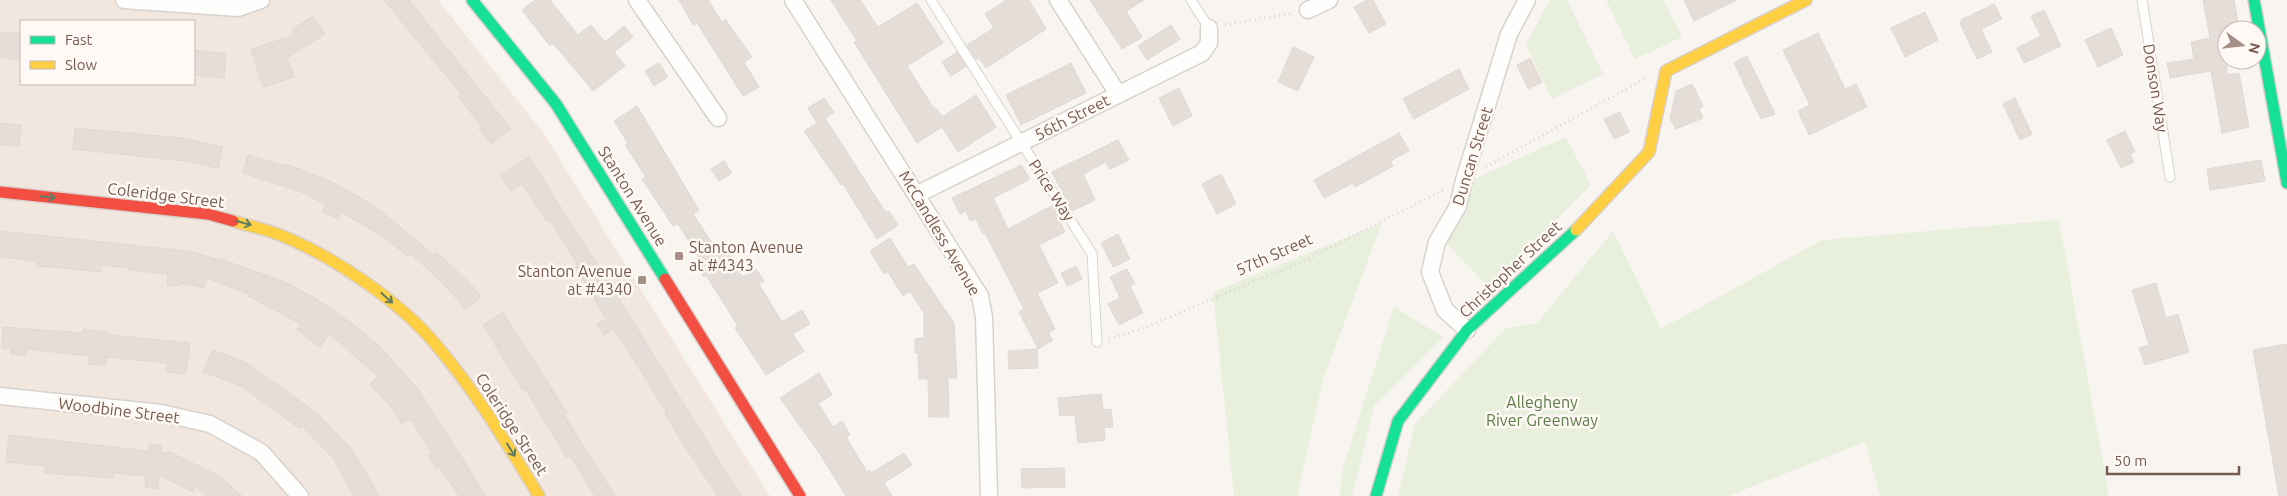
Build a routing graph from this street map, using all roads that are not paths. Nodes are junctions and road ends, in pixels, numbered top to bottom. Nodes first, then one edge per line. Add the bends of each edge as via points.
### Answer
1 (124, 0) edge
2 (261, 0) edge
3 (472, 0) edge
4 (637, 0) edge
5 (793, 0) edge
6 (931, 0) edge
7 (1058, 0) edge
8 (1191, 0) edge
9 (1329, 0) edge
10 (1527, 0) edge
11 (1806, 0) edge
12 (2142, 0) edge
13 (2254, 0) edge
14 (1308, 10) road end
15 (1209, 28) joint
16 (1118, 94) junction
17 (718, 118) dead end
18 (1022, 142) junction
19 (2170, 177) dead end
20 (2287, 183) edge
21 (0, 192) edge
22 (918, 194) junction
23 (1467, 330) junction
24 (1097, 342) road end
25 (0, 396) edge
26 (300, 496) edge
27 (539, 496) edge
28 (800, 496) edge
29 (988, 496) edge
30 (1376, 496) edge

1 - 2 street via 238,8
3 - 28 street, Stanton Avenue via 556,104
4 - 17 street
5 - 22 street, McCandless Avenue
6 - 18 lane, Price Way
7 - 16 street
8 - 15 lane
9 - 14 street
10 - 23 street, Duncan Street via 1509,34 1458,206 1437,242 1430,272 1445,310
11 - 23 street, Christopher Street via 1666,71 1649,152 1562,245
12 - 19 lane, Donson Way
13 - 20 street
15 - 16 street, 56th Street via 1209,43 1202,53
16 - 18 street, 56th Street
18 - 22 street, 56th Street
18 - 24 lane, Price Way via 1092,254
21 -> 27 street, Coleridge Street via 208,214 280,236 331,260 382,294 436,344 478,398
22 - 29 street, McCandless Avenue via 980,296 984,317
23 - 30 street, Christopher Street via 1398,421
25 - 26 street, Woodbine Street via 161,413 210,424 261,452

